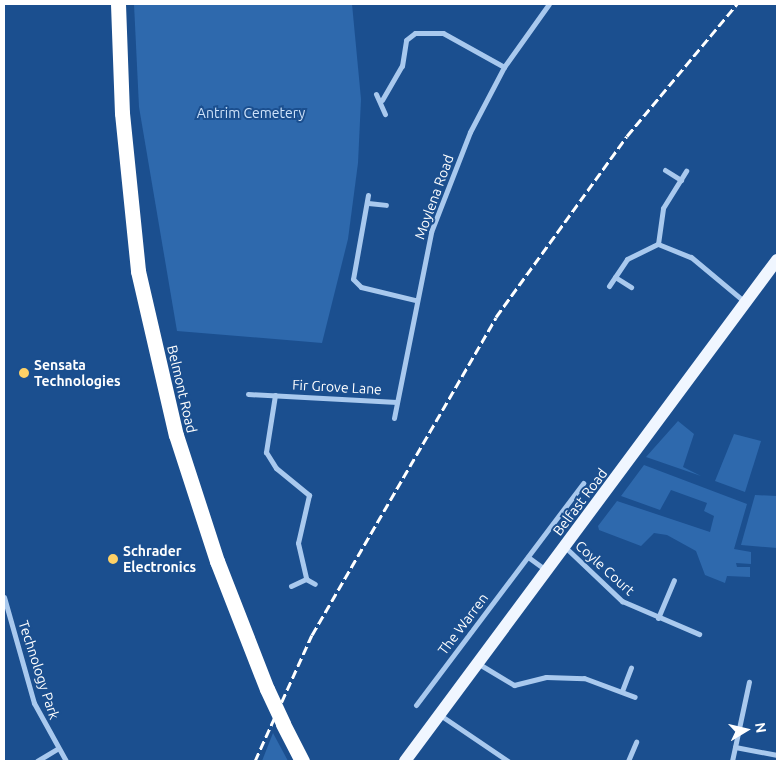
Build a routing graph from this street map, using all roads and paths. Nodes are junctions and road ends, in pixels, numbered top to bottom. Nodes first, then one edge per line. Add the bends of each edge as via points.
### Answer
1 (118, 4) edge
2 (548, 4) edge
3 (504, 67) junction
4 (376, 94) dead end
5 (382, 100) junction
6 (385, 114) dead end
7 (665, 170) dead end
8 (686, 171) dead end
9 (681, 180) junction
10 (368, 195) dead end
11 (368, 203) junction
12 (386, 205) dead end
13 (658, 244) junction
14 (777, 260) edge
15 (615, 277) junction
16 (609, 286) dead end
17 (631, 287) dead end
18 (415, 300) junction
19 (746, 304) junction
20 (248, 394) dead end
21 (275, 395) junction
22 (397, 402) junction
23 (394, 418) dead end
24 (582, 484) dead end
25 (565, 547) junction
26 (528, 557) junction
27 (547, 571) junction
28 (306, 579) junction
29 (674, 580) dead end
30 (315, 584) dead end
31 (291, 586) dead end
32 (4, 597) edge
33 (658, 618) junction
34 (699, 634) dead end
35 (478, 664) junction
36 (631, 668) dead end
37 (749, 682) dead end
38 (622, 691) junction
39 (635, 697) dead end
40 (416, 704) dead end
41 (440, 715) junction
42 (636, 742) dead end
43 (735, 747) junction
44 (57, 749) junction
45 (777, 756) edge
46 (37, 761) edge
47 (66, 761) edge
48 (302, 761) edge
49 (405, 761) edge
50 (508, 761) edge
51 (628, 761) edge
52 (732, 761) edge

1 - 48 highway, Belmont Road, bridge via 122,114 138,271 176,435 217,561 267,689
2 - 3 street, Moylena Road
3 - 5 street via 443,33 415,33 406,40 402,66
3 - 18 street, Moylena Road via 470,132 431,232
4 - 5 street
5 - 6 street
7 - 9 street
8 - 9 street
9 - 13 street via 663,208
10 - 11 street
11 - 12 street
11 - 18 street via 353,279 361,287
13 - 15 street via 627,259
13 - 19 street via 690,257
14 - 19 main road, Belfast Road
15 - 16 street
15 - 17 street
18 - 22 street, Moylena Road
19 - 25 main road, Belfast Road
20 - 21 street, Fir Grove Lane
21 - 22 street, Fir Grove Lane
21 - 28 street, Fir Grove Lane via 266,452 276,468 309,496 298,543
22 - 23 street, Moylena Road
24 - 26 street, The Warren
25 - 27 main road, Belfast Road
25 - 33 street, Coyle Court via 622,602
26 - 27 street
26 - 40 street, The Warren
27 - 35 main road, Belfast Road
28 - 30 street
28 - 31 street
29 - 33 street
32 - 44 street, Technology Park via 34,703
33 - 34 street, Coyle Court
35 - 38 street via 514,685 546,677 584,678
35 - 41 main road, Belfast Road
36 - 38 street
37 - 43 street
38 - 39 street
41 - 49 main road, Belfast Road
41 - 50 street
42 - 51 street
43 - 45 street
43 - 52 street
44 - 46 street
44 - 47 street, Technology Park

